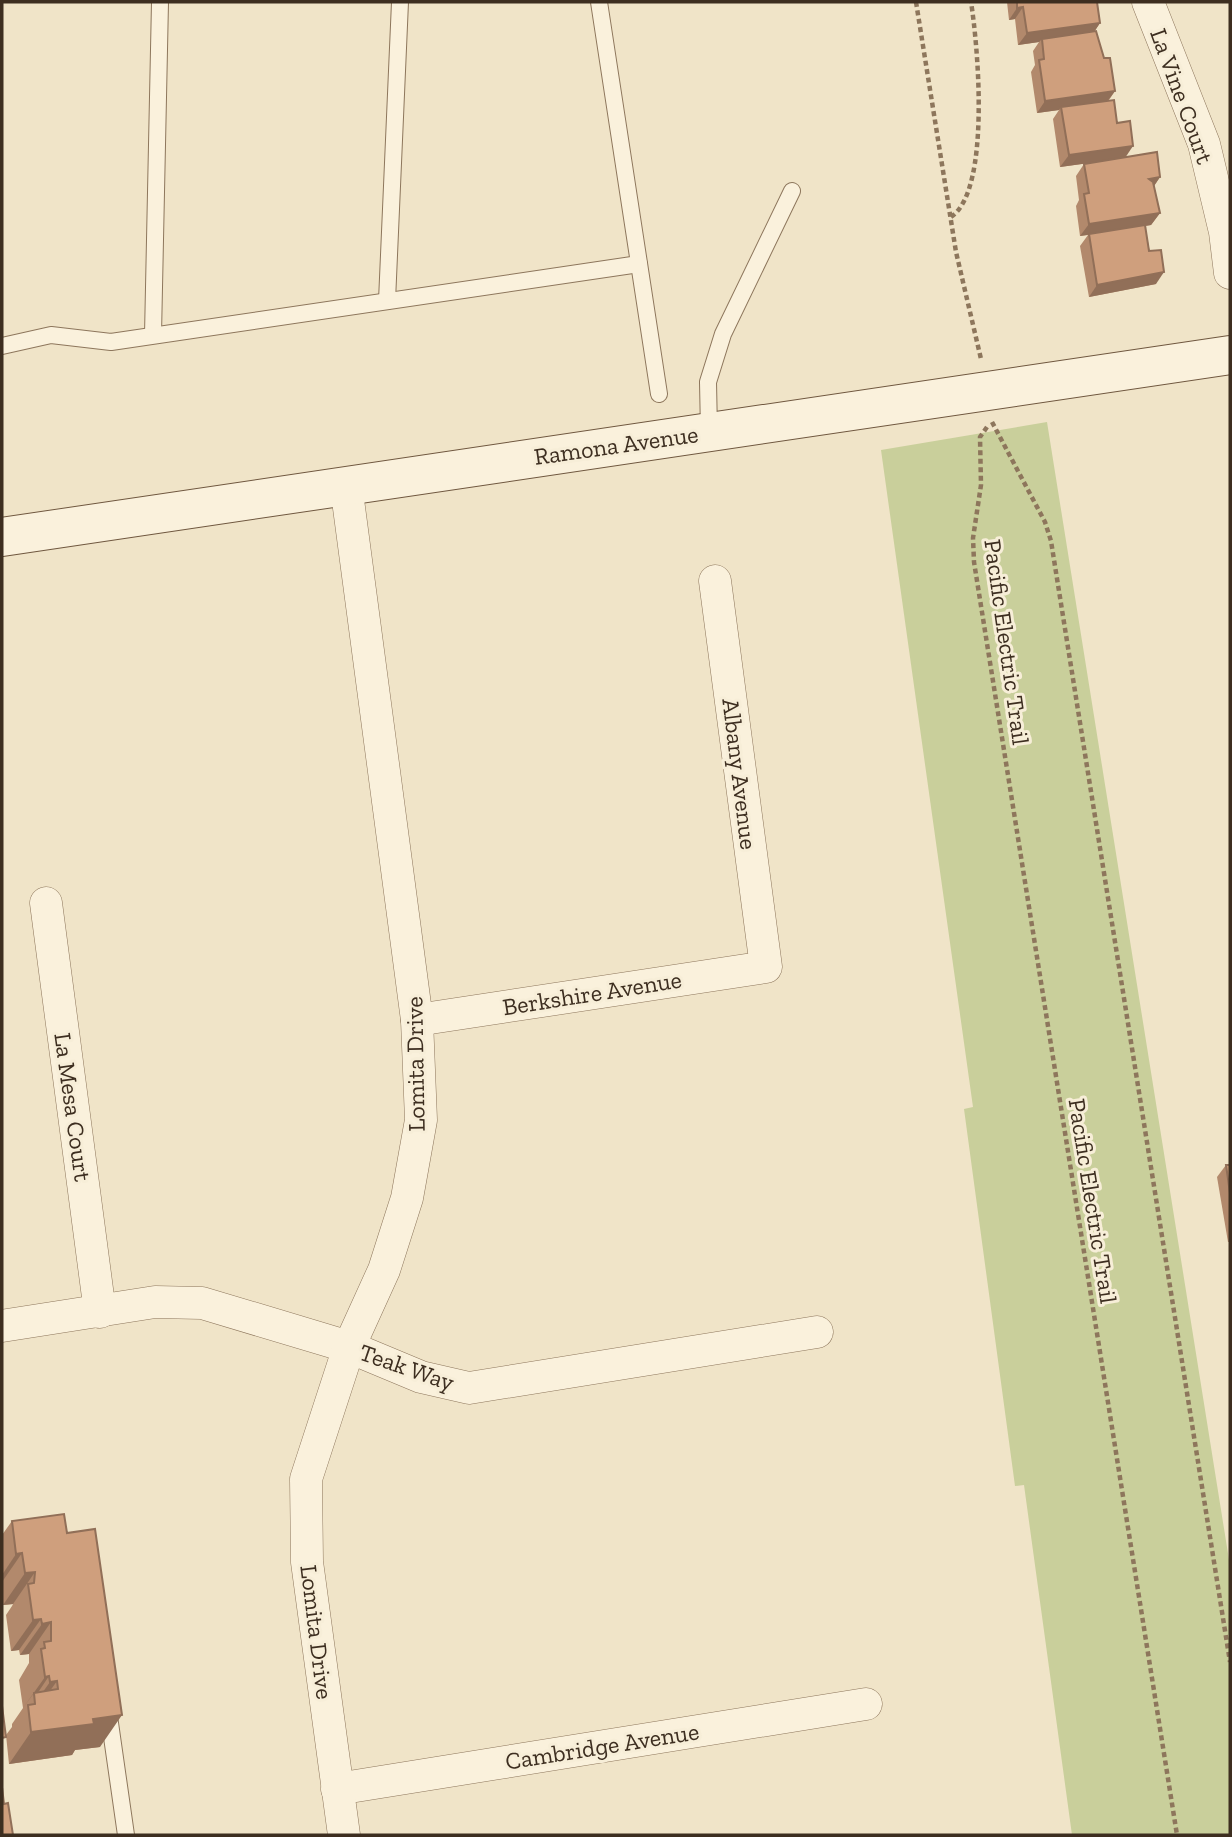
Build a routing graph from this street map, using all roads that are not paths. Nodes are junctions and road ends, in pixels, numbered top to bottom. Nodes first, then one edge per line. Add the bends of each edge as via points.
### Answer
1 (160, 2) edge
2 (400, 2) edge
3 (599, 2) edge
4 (1148, 2) edge
5 (792, 191) dead end
6 (639, 264) junction
7 (1230, 273) edge
8 (387, 301) junction
9 (153, 335) junction
10 (2, 346) edge
11 (1230, 355) edge
12 (659, 394) dead end
13 (709, 431) junction
14 (346, 485) junction
15 (2, 537) edge
16 (715, 581) dead end
17 (46, 903) dead end
18 (766, 967) joint
19 (418, 1020) junction
20 (100, 1312) junction
21 (2, 1326) edge
22 (817, 1332) dead end
23 (349, 1347) junction
24 (107, 1696) edge
25 (866, 1704) dead end
26 (337, 1789) junction
27 (126, 1835) edge
28 (344, 1835) edge

1 - 9 lane
2 - 8 lane
3 - 6 lane
4 - 7 street, La Vine Court via 1203,144
5 - 13 lane via 723,334 708,382
6 - 8 lane
6 - 12 lane
8 - 9 lane
9 - 10 lane via 111,342 51,335
11 - 13 street, Ramona Avenue
13 - 14 street, Ramona Avenue
14 - 15 street, Ramona Avenue
14 - 19 street, Lomita Drive
16 - 18 street, Albany Avenue
17 - 20 street, La Mesa Court
18 - 19 street, Berkshire Avenue
19 - 23 street, Lomita Drive via 421,1120 407,1198 384,1270
20 - 21 street, Teak Way
20 - 23 street, Teak Way via 155,1302 202,1303
22 - 23 street, Teak Way via 469,1388 421,1377
23 - 26 street, Lomita Drive via 306,1479 307,1562
24 - 27 lane
25 - 26 street, Cambridge Avenue
26 - 28 street, Lomita Drive

